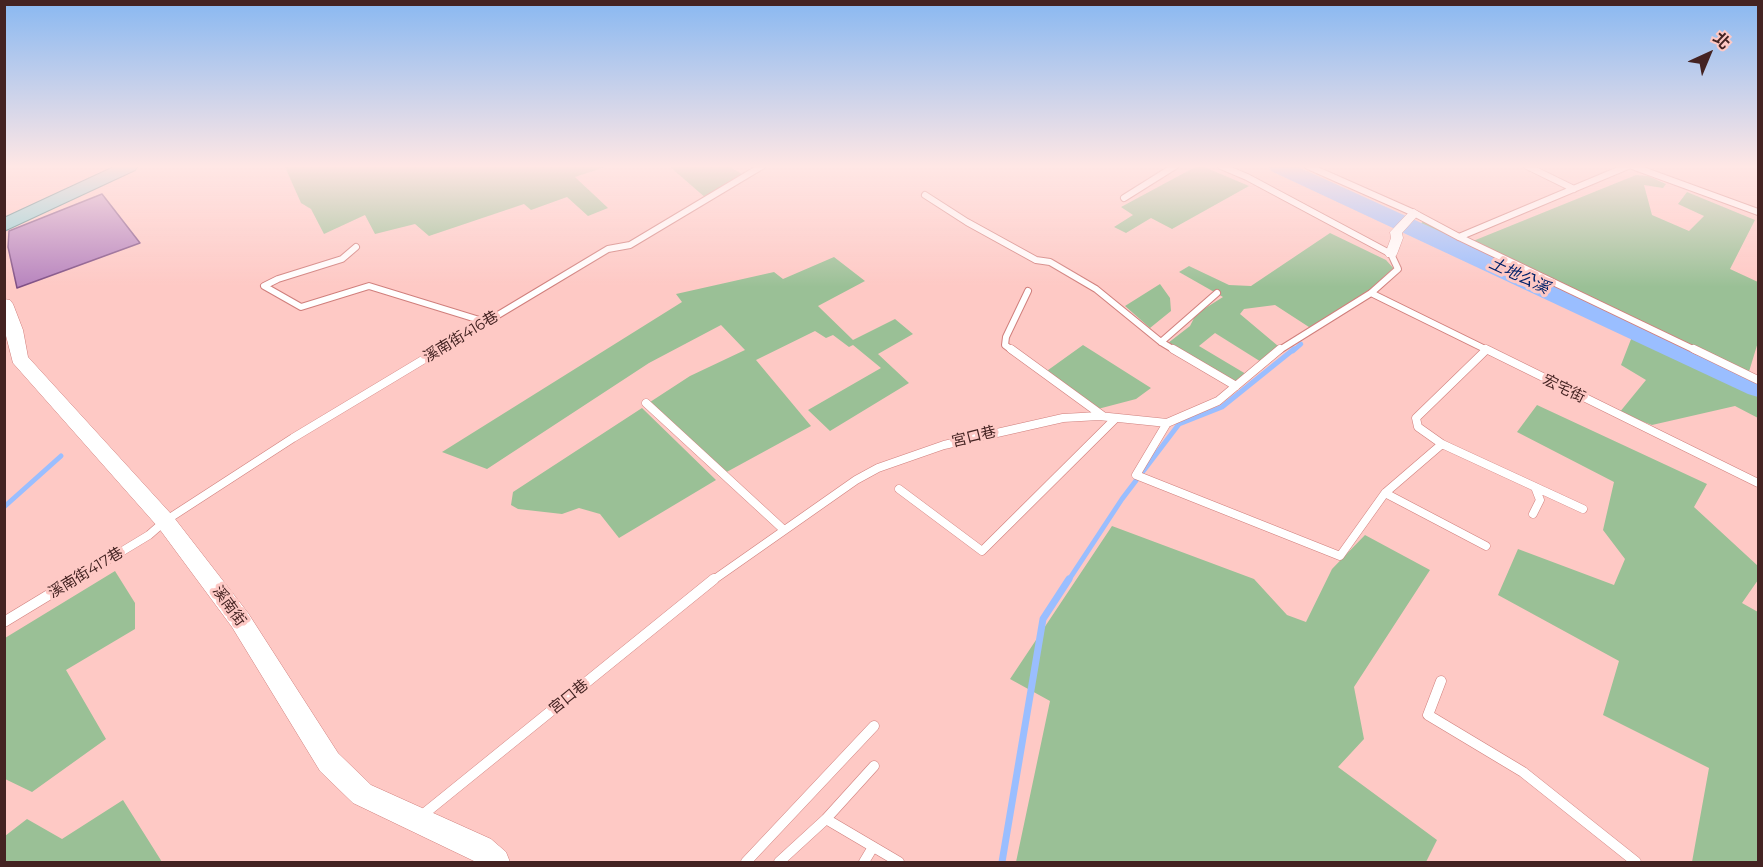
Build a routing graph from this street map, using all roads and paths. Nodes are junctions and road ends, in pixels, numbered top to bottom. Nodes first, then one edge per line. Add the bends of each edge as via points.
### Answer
1 (43, 206) edge
2 (694, 206) edge
3 (943, 206) edge
4 (1302, 206) edge
5 (1392, 206) edge
6 (1532, 206) edge
7 (1743, 206) edge
8 (1758, 212) edge
9 (1412, 216) junction
10 (4, 225) edge
11 (1459, 237) junction
12 (356, 247) dead end
13 (1391, 254) junction
14 (1028, 291) dead end
15 (1217, 293) dead end
16 (1371, 293) junction
17 (4, 303) edge
18 (486, 322) junction
19 (1161, 342) junction
20 (1485, 351) junction
21 (1758, 380) edge
22 (1236, 386) junction
23 (646, 403) dead end
24 (1105, 417) junction
25 (1116, 418) junction
26 (1167, 423) junction
27 (1442, 444) junction
28 (1758, 483) edge
29 (1535, 487) junction
30 (899, 489) dead end
31 (1384, 493) junction
32 (1583, 509) dead end
33 (1533, 514) dead end
34 (165, 521) junction
35 (784, 530) junction
36 (1486, 546) dead end
37 (4, 622) edge
38 (1441, 681) dead end
39 (874, 726) dead end
40 (874, 766) dead end
41 (826, 819) junction
42 (415, 820) junction
43 (873, 847) junction
44 (496, 862) edge
45 (746, 862) edge
46 (779, 862) edge
47 (864, 862) edge
48 (900, 862) edge
49 (1636, 862) edge

1 - 10 main road
2 - 18 lane, 溪南街416巷 via 630,245 608,249
3 - 19 lane via 1026,255 1050,262 1096,289
4 - 13 lane
5 - 9 lane
6 - 11 lane
7 - 8 lane
9 - 11 lane
9 - 13 street via 1396,232
11 - 21 lane
12 - 18 lane via 342,259 264,286 301,307 369,286
13 - 16 lane, 宮口巷 via 1398,269
14 - 24 lane via 1005,345
15 - 19 lane
16 - 20 lane, 宏宅街
16 - 22 lane, 宮口巷 via 1285,345
17 - 34 street, 溪南街 via 19,359
18 - 34 lane, 溪南街416巷 via 293,438
19 - 22 lane
20 - 27 lane via 1416,418 1418,426
20 - 28 lane, 宏宅街
22 - 26 lane, 宮口巷 via 1218,401
23 - 35 lane
24 - 25 lane, 宮口巷
24 - 35 lane, 宮口巷 via 1063,418 999,431 878,468
25 - 26 lane, 宮口巷
25 - 30 lane via 982,551
26 - 31 lane via 1136,475 1340,556
27 - 29 lane
27 - 31 lane
29 - 32 lane
29 - 33 lane via 1540,500
31 - 36 lane
34 - 37 lane, 溪南街417巷 via 149,535
34 - 42 street, 溪南街 via 240,620 329,762 362,794
35 - 42 lane, 宮口巷 via 724,571
38 - 49 lane via 1428,715 1523,772
39 - 45 lane
40 - 41 lane
41 - 43 lane
41 - 46 lane
42 - 44 street, 溪南街 via 481,849
43 - 47 lane
43 - 48 lane

